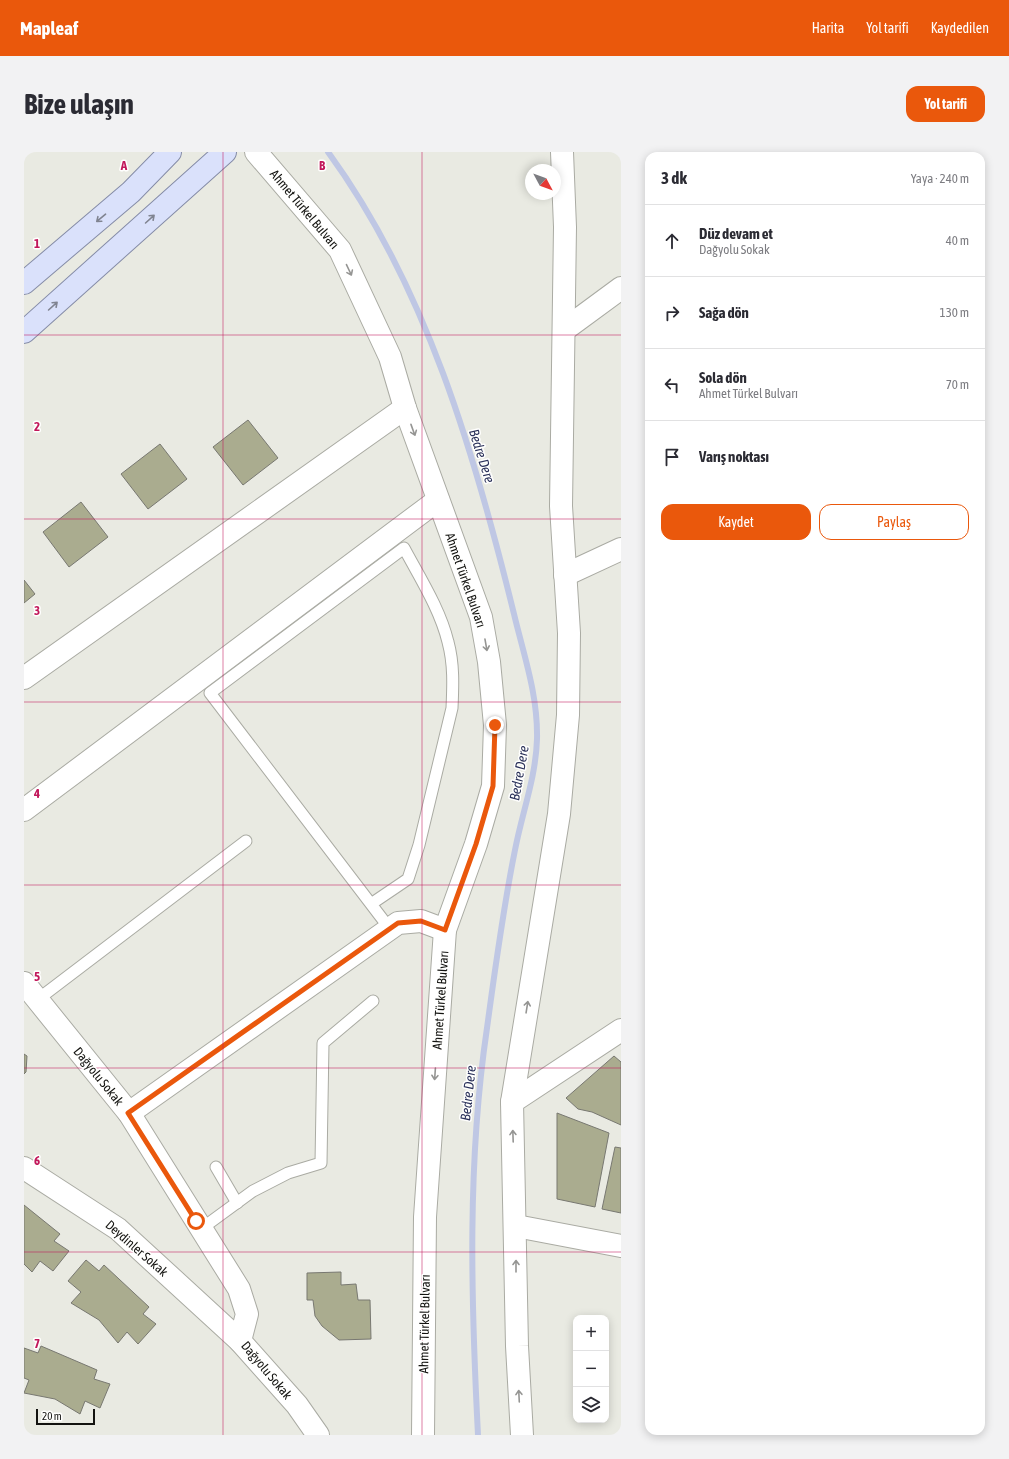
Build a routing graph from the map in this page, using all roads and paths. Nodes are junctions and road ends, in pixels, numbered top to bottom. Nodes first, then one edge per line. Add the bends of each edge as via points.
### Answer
1 (170, 152) edge
2 (225, 152) edge
3 (256, 152) edge
4 (562, 152) edge
5 (24, 283) edge
6 (621, 288) edge
7 (564, 330) junction
8 (24, 332) edge
9 (405, 408) junction
10 (438, 500) junction
11 (621, 549) edge
12 (565, 575) junction
13 (24, 678) edge
14 (24, 810) edge
15 (246, 841) dead end
16 (371, 904) junction
17 (390, 929) junction
18 (445, 930) junction
19 (24, 983) edge
20 (38, 1000) junction
21 (373, 1001) dead end
22 (621, 1030) edge
23 (512, 1102) junction
24 (128, 1113) junction
25 (216, 1167) dead end
26 (24, 1168) edge
27 (237, 1203) junction
28 (516, 1226) junction
29 (201, 1230) junction
30 (621, 1246) edge
31 (240, 1341) junction
32 (318, 1435) edge
33 (423, 1435) edge
34 (522, 1435) edge

1 -> 5 main road via 131,192
8 -> 2 main road
3 -> 9 main road, Ahmet Türkel Bulvarı via 340,250 390,357
4 - 7 main road via 565,227
6 - 7 main road
7 - 12 main road via 561,506
9 -> 10 main road, Ahmet Türkel Bulvarı
9 - 13 main road
10 - 14 main road
10 -> 18 main road, Ahmet Türkel Bulvarı via 482,617 490,662 495,725 493,786 476,844
11 - 12 main road
23 -> 12 main road via 559,814 568,715 569,633
15 - 20 lane
16 - 16 lane via 408,879 419,845 452,708 453,686 448,642 441,621 404,548 210,693
16 - 17 lane
17 - 18 main road via 398,923 421,921
17 - 24 main road
18 -> 33 main road, Ahmet Türkel Bulvarı via 425,1217
19 - 20 main road, Dağyolu Sokak
20 - 24 main road, Dağyolu Sokak
21 - 27 lane via 323,1043 322,1163 288,1172
22 - 23 main road
28 -> 23 main road
24 - 29 main road, Dağyolu Sokak
25 - 27 lane
26 - 31 main road, Deydinler Sokak via 118,1229
27 - 29 lane
28 - 30 main road
34 -> 28 main road via 517,1346
29 - 31 main road, Dağyolu Sokak via 239,1289 246,1314
31 - 32 main road, Dağyolu Sokak via 297,1405

